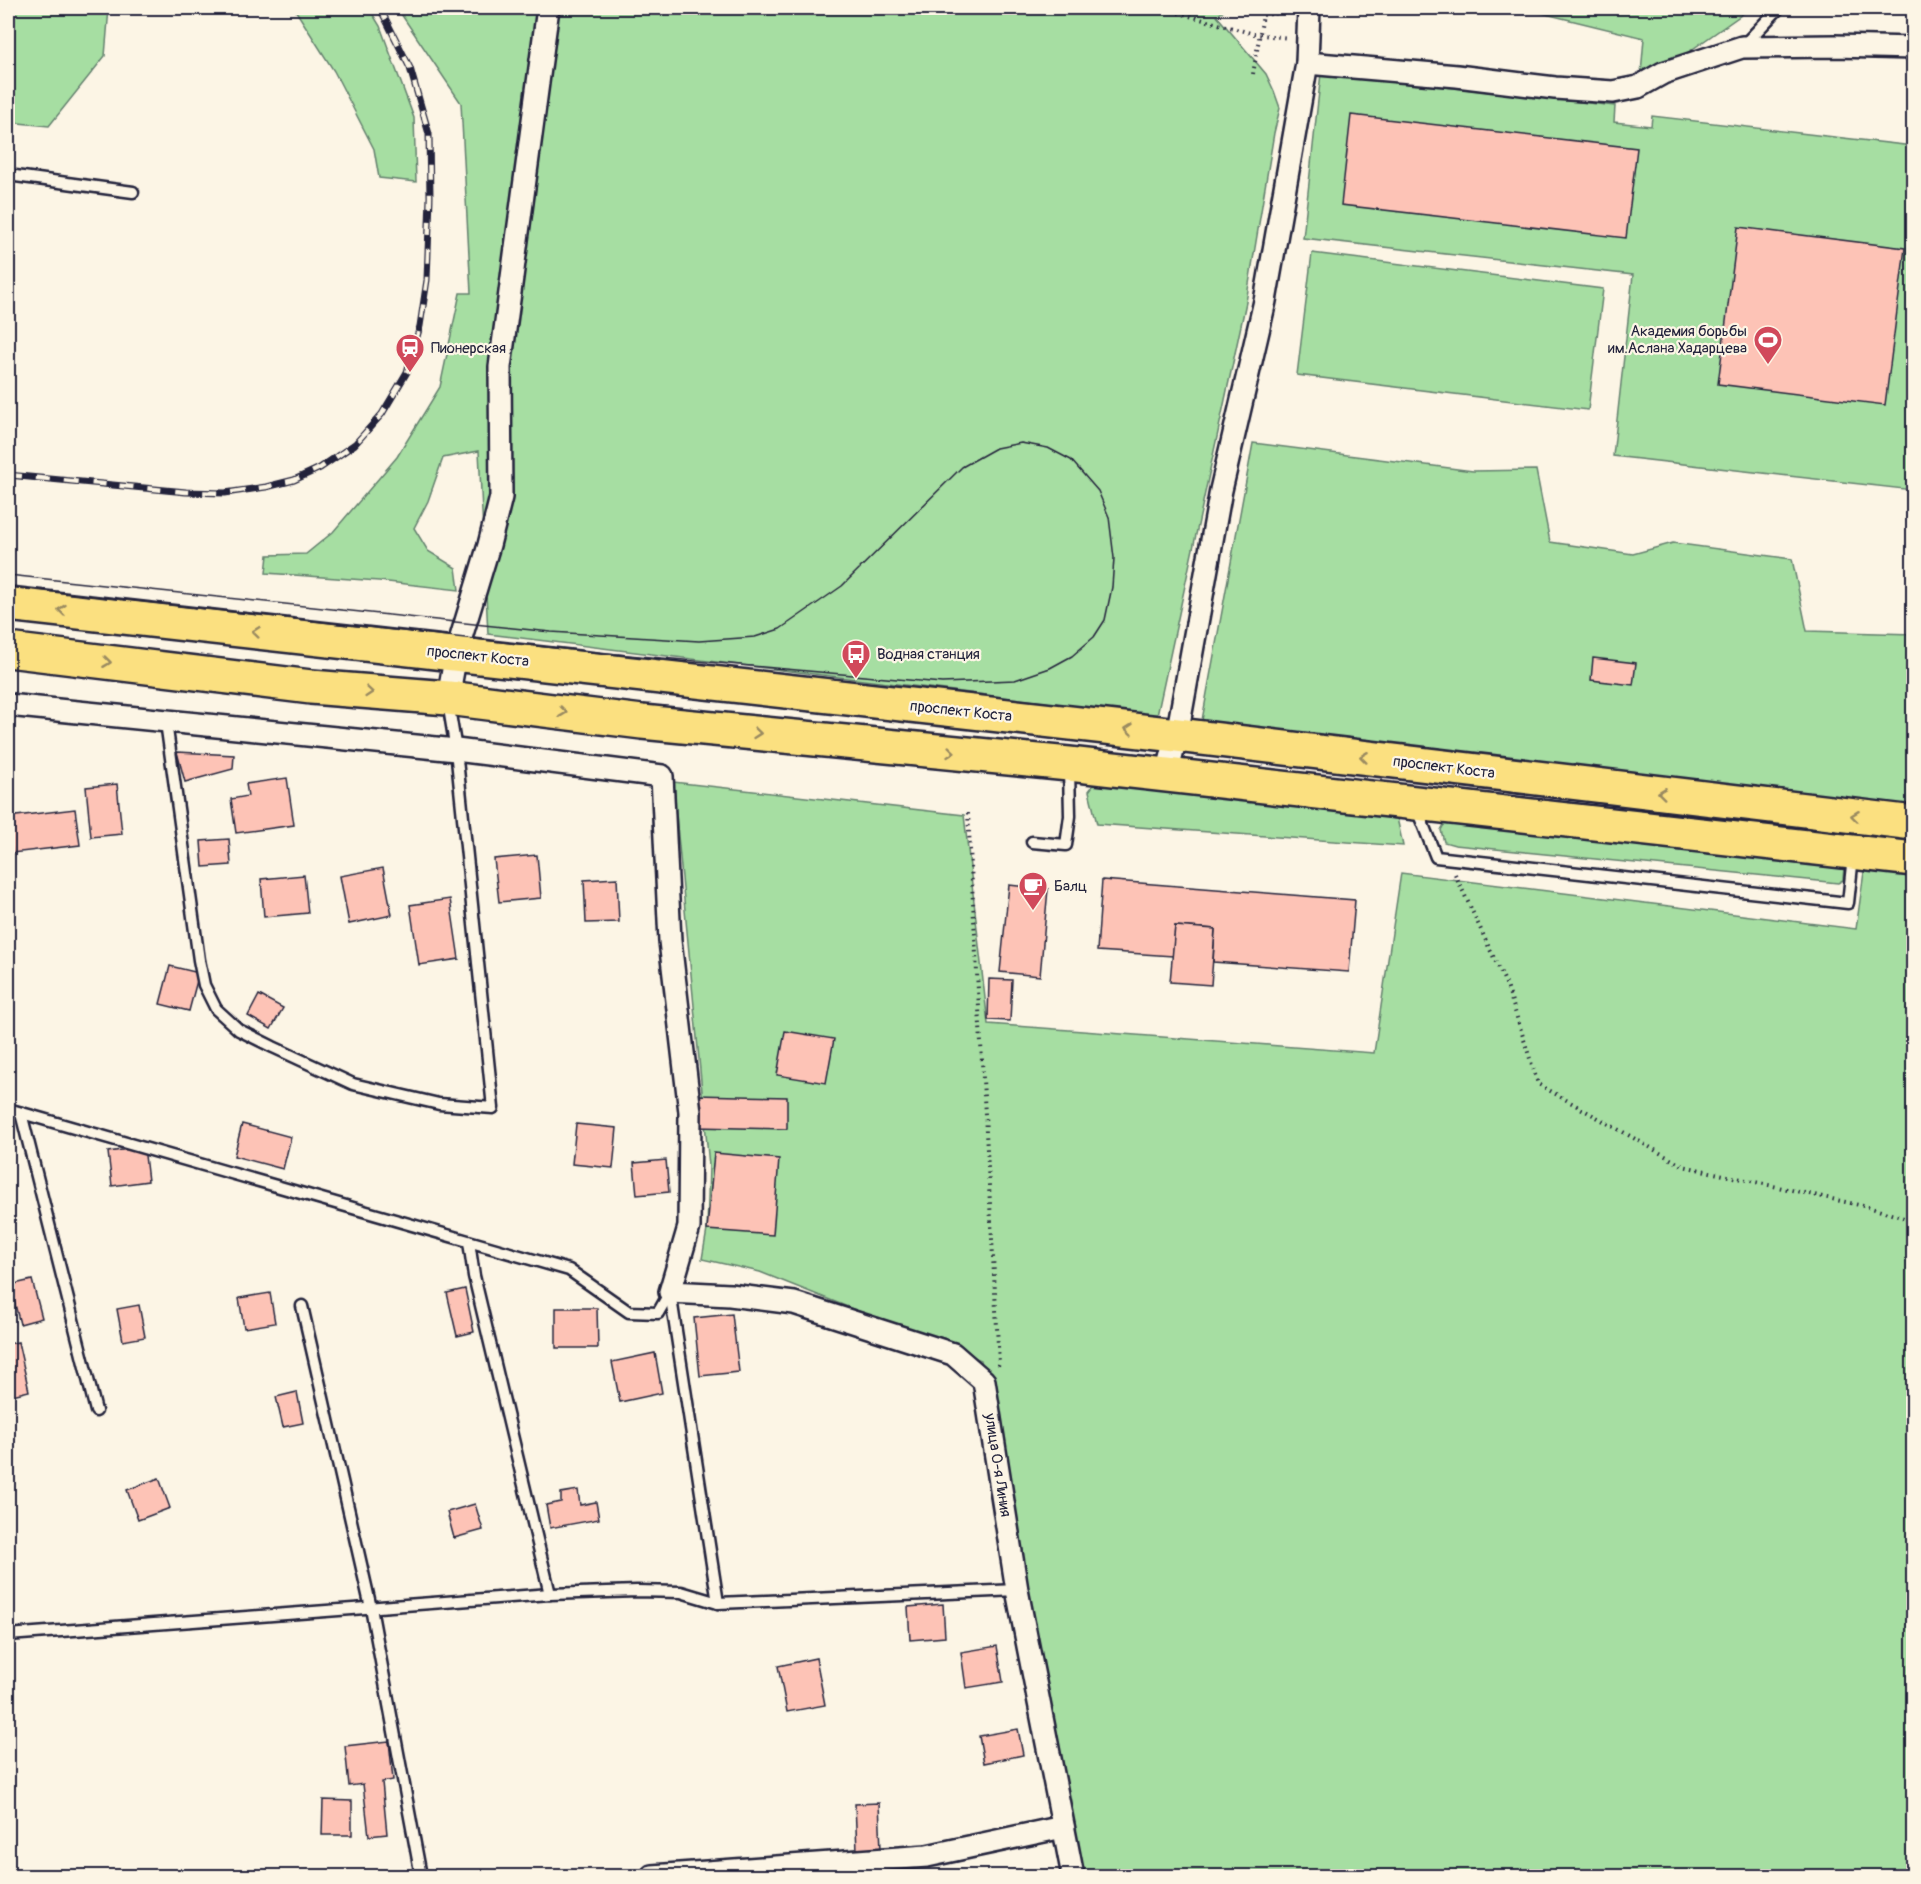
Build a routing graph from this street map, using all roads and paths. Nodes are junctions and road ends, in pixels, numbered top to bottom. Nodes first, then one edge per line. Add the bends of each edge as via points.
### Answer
1 (548, 8) edge
2 (1161, 8) edge
3 (1288, 8) edge
4 (1309, 8) edge
5 (1779, 8) edge
6 (1261, 35) junction
7 (1308, 40) junction
8 (1742, 47) junction
9 (1914, 48) edge
10 (1307, 63) junction
11 (1253, 74) dead end
12 (8, 175) edge
13 (133, 192) dead end
14 (8, 604) edge
15 (8, 650) edge
16 (456, 654) junction
17 (448, 698) junction
18 (8, 705) edge
19 (166, 722) junction
20 (1177, 735) junction
21 (456, 750) junction
22 (1069, 764) junction
23 (1167, 774) junction
24 (1414, 801) junction
25 (968, 813) dead end
26 (1914, 823) edge
27 (1032, 842) dead end
28 (1853, 853) junction
29 (1447, 858) junction
30 (1914, 859) edge
31 (8, 1109) edge
32 (21, 1113) junction
33 (1914, 1221) edge
34 (469, 1242) junction
35 (670, 1292) junction
36 (302, 1306) dead end
37 (984, 1381) junction
38 (96, 1411) dead end
39 (1017, 1590) junction
40 (550, 1594) junction
41 (718, 1603) junction
42 (371, 1608) junction
43 (8, 1635) edge
44 (1063, 1827) junction
45 (421, 1876) edge
46 (652, 1876) edge
47 (1073, 1876) edge

1 - 16 street via 500,367 501,497
2 - 6 path
3 - 6 path via 1287,12 1263,15
4 - 7 street
5 - 8 lane
6 - 7 path
6 - 11 path
7 - 10 street
8 - 9 street
8 - 10 street via 1663,73 1638,87 1613,92
10 - 20 street via 1265,302 1221,490
12 - 13 lane
16 -> 14 main road, проспект Коста
15 -> 17 main road via 311,687
16 - 17 street
20 -> 16 main road, проспект Коста
17 - 21 lane
17 -> 22 main road via 642,722
18 - 19 street
19 - 21 street
19 - 21 lane via 199,960 204,986 216,1009 239,1030 353,1084 439,1104 493,1108
20 - 23 street
26 -> 20 main road, проспект Коста
21 - 35 street via 662,776 670,941 690,1112 689,1227
22 - 23 main road
22 - 27 lane via 1066,845
23 - 24 main road
24 - 28 main road
24 - 29 lane via 1436,856
25 - 37 path via 999,1363 995,1374
28 - 29 lane via 1848,903
28 - 30 main road
29 - 33 path via 1507,986 1538,1084 1683,1166
31 - 32 lane
32 - 34 lane
32 - 38 lane
34 - 35 lane via 569,1270 629,1312 658,1314
34 - 40 lane
35 - 37 street via 794,1303 953,1354
35 - 41 lane
36 - 42 lane
37 - 39 street, улица 0-я Линия
39 - 41 lane
39 - 44 street, улица 0-я Линия
40 - 41 lane via 681,1592
40 - 42 lane
42 - 43 lane
42 - 45 lane
44 - 46 street via 927,1856
44 - 47 street, улица 0-я Линия

